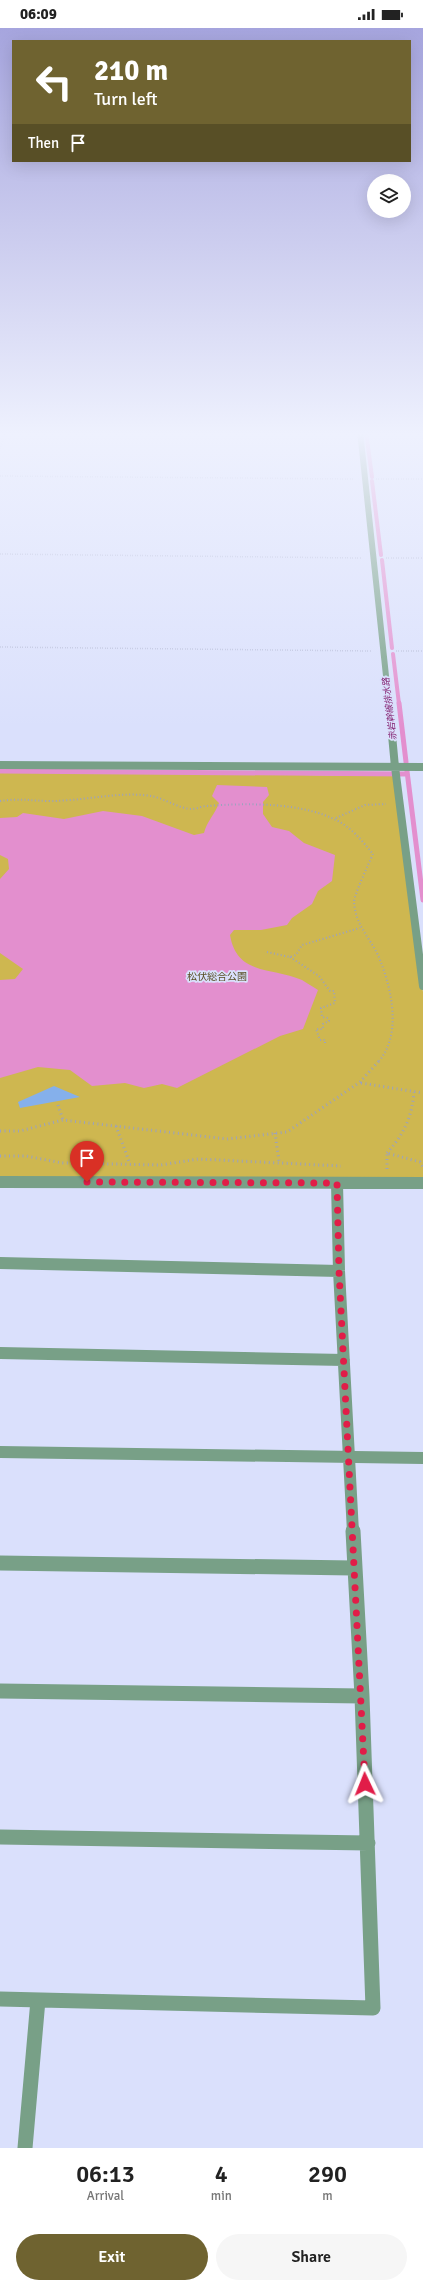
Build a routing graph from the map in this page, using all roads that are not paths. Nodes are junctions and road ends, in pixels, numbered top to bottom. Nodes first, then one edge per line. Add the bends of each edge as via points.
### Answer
1 (370, 530) edge
2 (0, 765) edge
3 (395, 767) junction
4 (423, 767) edge
5 (423, 986) edge
6 (0, 1182) edge
7 (337, 1183) junction
8 (423, 1183) edge
9 (0, 1263) edge
10 (339, 1271) junction
11 (0, 1353) edge
12 (344, 1360) junction
13 (0, 1452) edge
14 (349, 1457) junction
15 (423, 1458) edge
16 (0, 1563) edge
17 (353, 1568) junction
18 (0, 1691) edge
19 (362, 1696) junction
20 (0, 1837) edge
21 (368, 1843) junction
22 (0, 1999) edge
23 (38, 2000) junction
24 (25, 2148) edge

1 - 3 street
2 - 3 street
3 - 4 street
3 - 5 street
6 - 7 street
7 - 8 street
7 - 10 street
9 - 10 street
10 - 12 street
11 - 12 street
12 - 14 street
13 - 14 street
14 - 15 street
14 - 17 street
16 - 17 street
17 - 19 street
18 - 19 street
19 - 21 street
20 - 21 street
21 - 23 street via 374,2008
22 - 23 street
23 - 24 street

